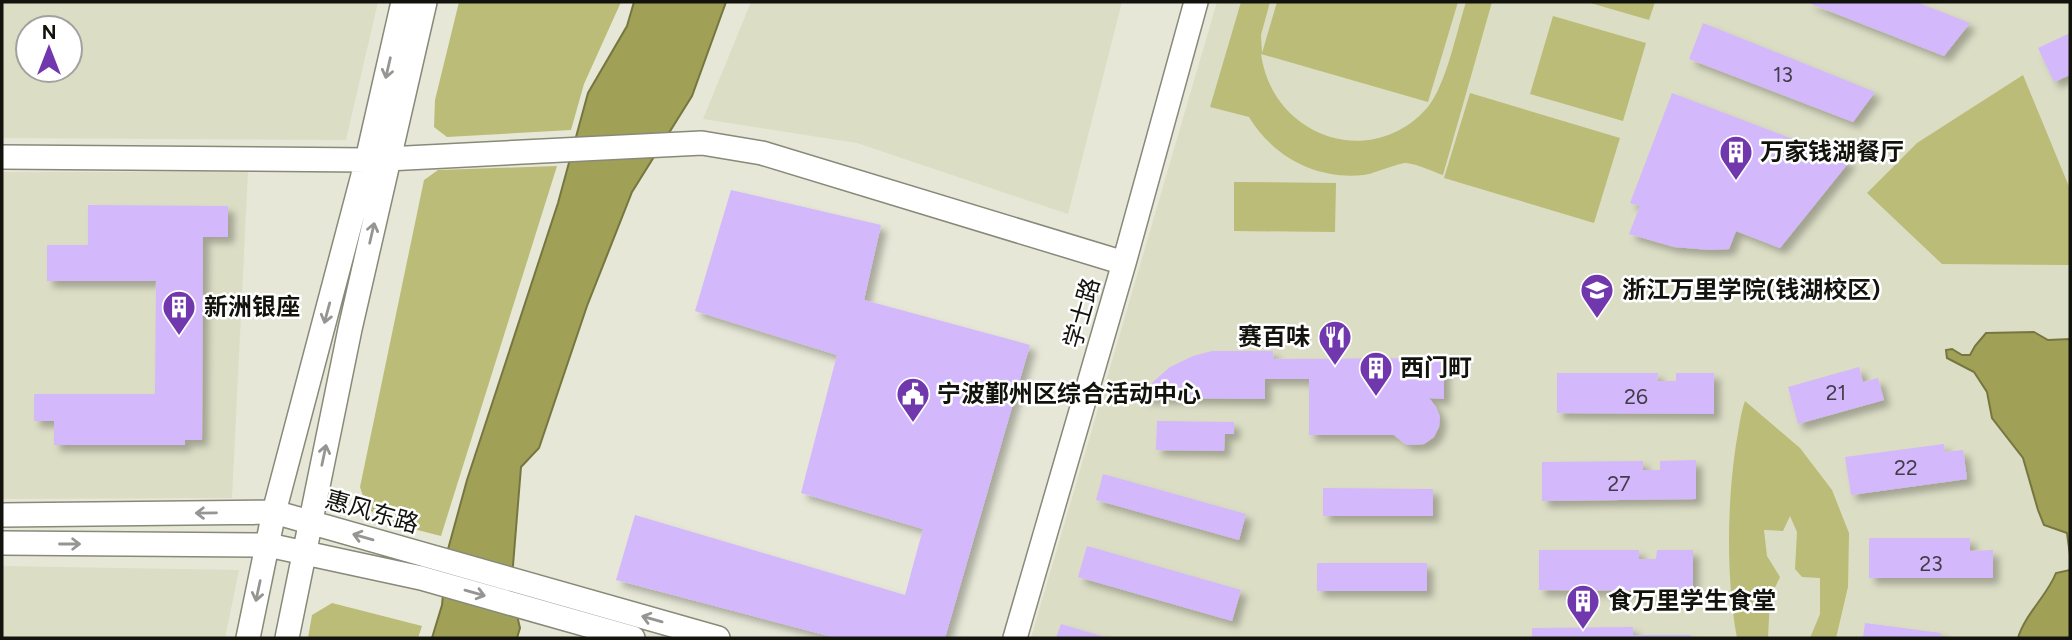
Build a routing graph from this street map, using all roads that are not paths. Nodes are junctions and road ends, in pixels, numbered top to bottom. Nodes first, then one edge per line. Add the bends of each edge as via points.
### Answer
1 (403, 2) edge
2 (425, 2) edge
3 (1196, 2) edge
4 (2, 157) edge
5 (378, 159) junction
6 (1124, 263) junction
7 (274, 512) junction
8 (2, 515) edge
9 (310, 522) junction
10 (2, 543) edge
11 (268, 545) junction
12 (304, 553) junction
13 (248, 638) edge
14 (287, 638) edge
15 (633, 638) edge
16 (718, 638) edge
17 (1015, 638) edge

1 -> 5 street
2 - 5 street
3 - 6 street, 学士路
4 - 5 street
5 - 6 street via 702,143 762,153
5 -> 7 street
9 -> 5 street via 350,329
6 - 17 street, 学士路
7 -> 8 street, 惠风东路
7 - 9 street, 惠风东路
7 - 11 street
9 - 12 street
16 -> 9 street, 惠风东路
10 -> 11 street, 惠风东路
11 - 12 street, 惠风东路
11 -> 13 street
12 - 14 street
12 -> 15 street, 惠风东路 via 421,578

